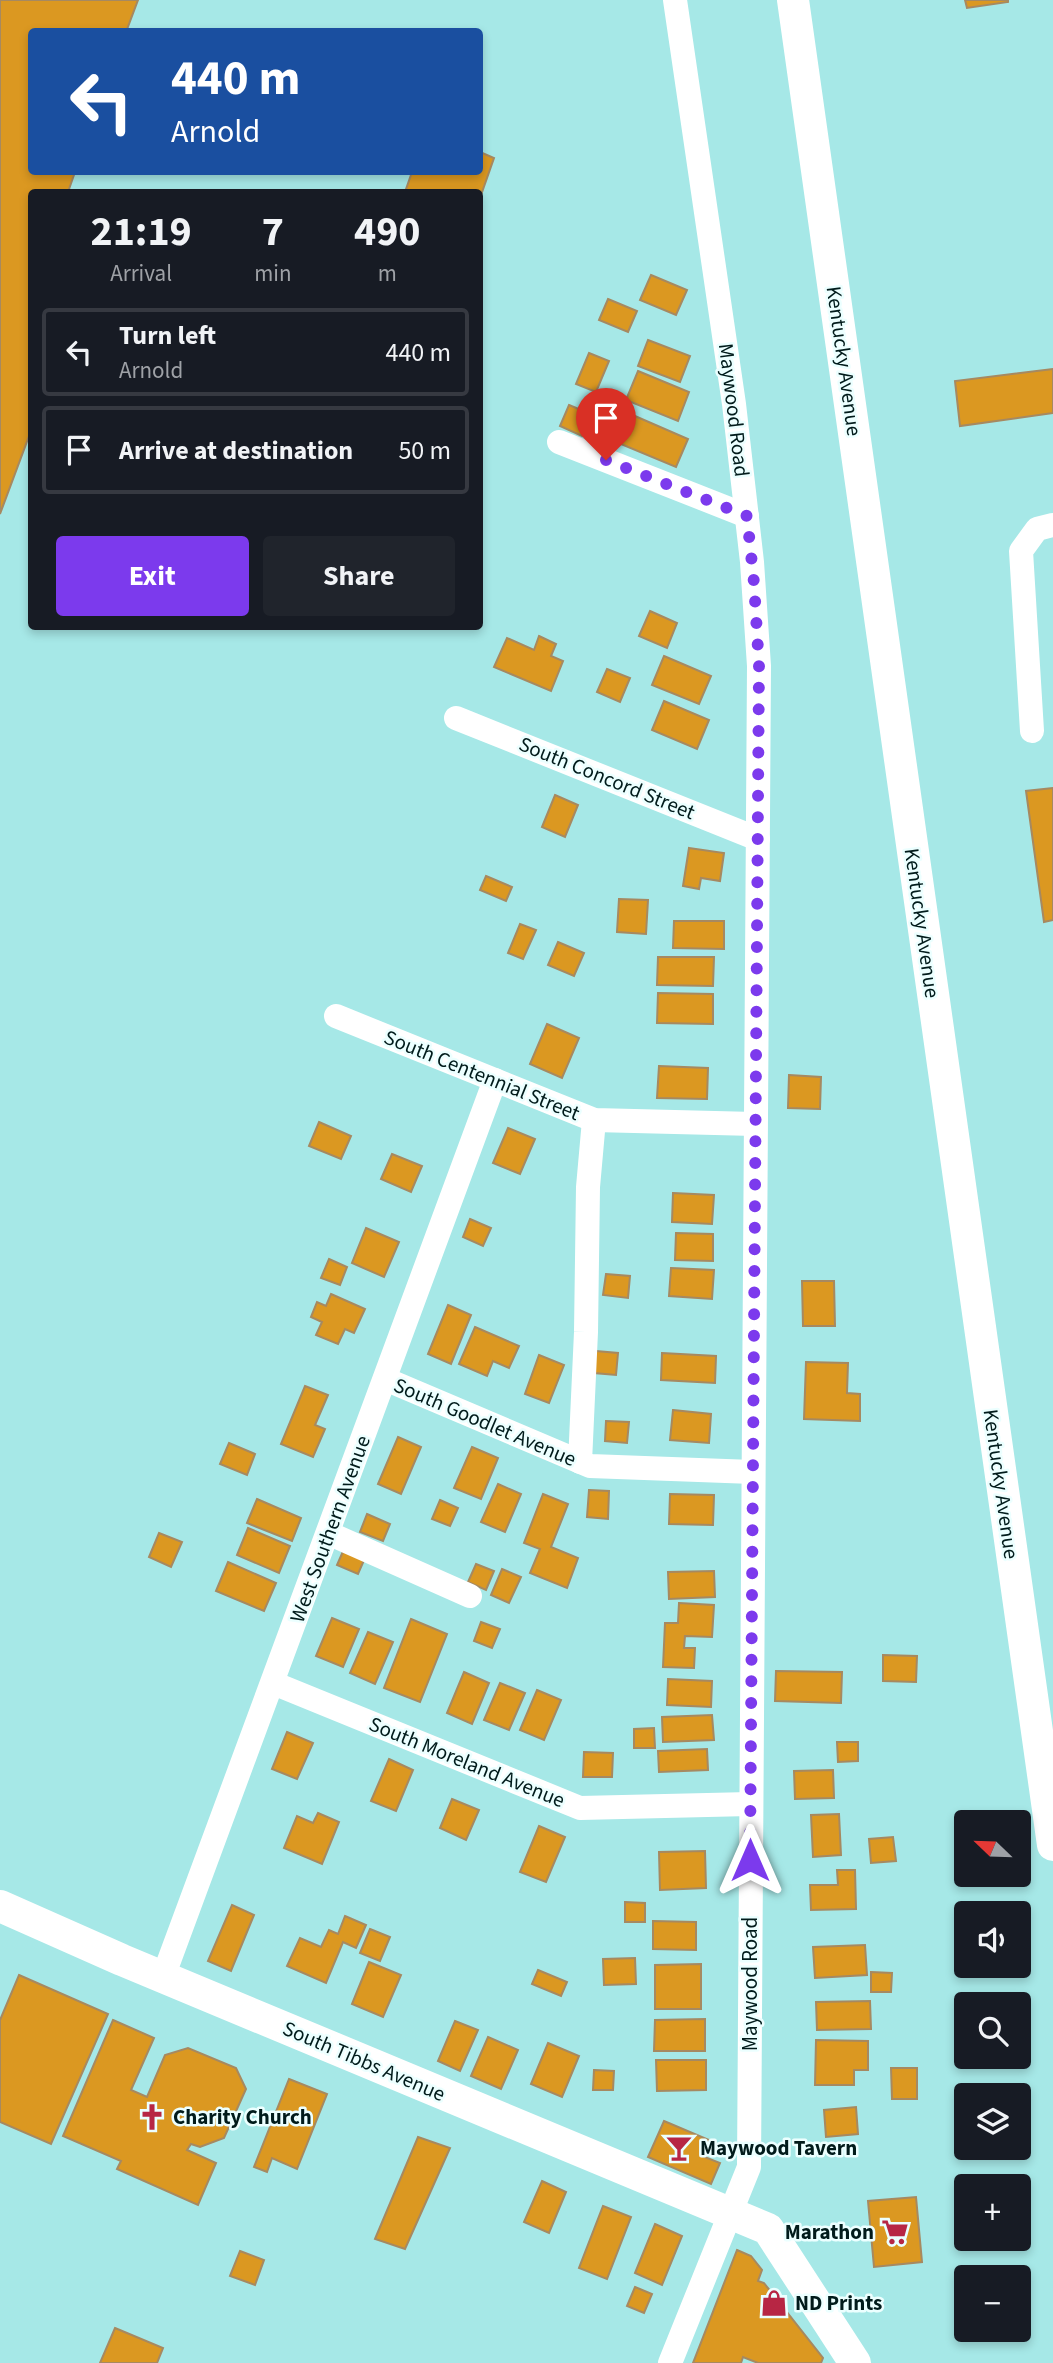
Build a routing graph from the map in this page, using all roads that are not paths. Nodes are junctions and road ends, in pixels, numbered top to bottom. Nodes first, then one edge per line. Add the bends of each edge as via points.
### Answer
1 (675, 0) edge
2 (793, 0) edge
3 (559, 442) dead end
4 (747, 516) junction
5 (1053, 525) edge
6 (456, 718) dead end
7 (1032, 731) dead end
8 (758, 839) junction
9 (336, 1016) dead end
10 (495, 1080) junction
11 (594, 1121) junction
12 (755, 1124) junction
13 (385, 1379) junction
14 (580, 1462) junction
15 (753, 1472) junction
16 (328, 1533) junction
17 (470, 1595) dead end
18 (273, 1683) junction
19 (750, 1804) junction
20 (1053, 1845) edge
21 (0, 1906) edge
22 (163, 1977) junction
23 (729, 2213) junction
24 (670, 2363) edge
25 (855, 2363) edge

1 - 4 street, Maywood Road
2 - 20 main road, Kentucky Avenue
3 - 4 street
4 - 8 street, Maywood Road via 759,666
5 - 7 street via 1037,529 1021,551
6 - 8 street, South Concord Street
8 - 12 street, Maywood Road
9 - 10 street, South Centennial Street
10 - 11 street, South Centennial Street
10 - 13 street, West Southern Avenue
11 - 12 street, South Centennial Street
11 - 14 street
12 - 15 street, Maywood Road
13 - 14 street, South Goodlet Avenue
13 - 16 street, West Southern Avenue
14 - 15 street, South Goodlet Avenue
15 - 19 street, Maywood Road
16 - 17 street
16 - 18 street, West Southern Avenue
18 - 19 street, South Moreland Avenue via 580,1808
18 - 22 street, West Southern Avenue
19 - 23 street, Maywood Road via 749,2166
21 - 22 main road, South Tibbs Avenue
22 - 23 main road, South Tibbs Avenue
23 - 24 street, Maywood Road
23 - 25 main road via 768,2229

